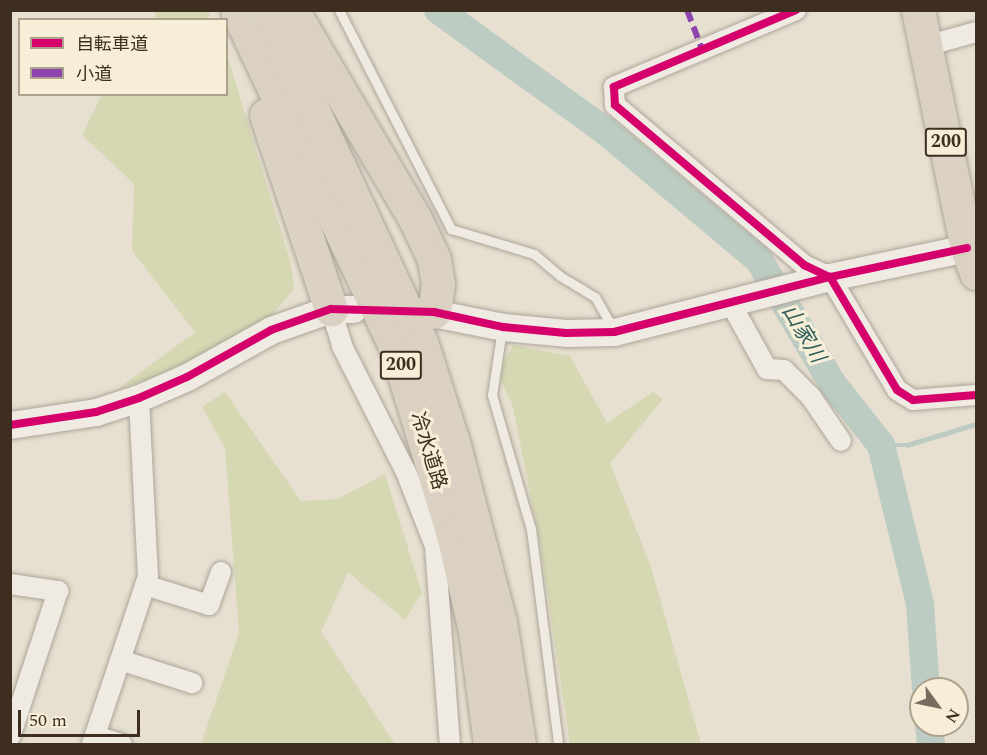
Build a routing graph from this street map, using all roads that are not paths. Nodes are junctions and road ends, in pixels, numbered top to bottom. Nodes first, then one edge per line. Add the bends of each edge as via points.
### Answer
1 (227, 10) edge
2 (237, 10) edge
3 (266, 10) edge
4 (292, 10) edge
5 (339, 10) edge
6 (796, 10) edge
7 (918, 10) edge
8 (976, 32) edge
9 (926, 46) junction
10 (972, 260) edge
11 (819, 281) junction
12 (731, 304) junction
13 (342, 309) junction
14 (428, 312) joint
15 (503, 327) junction
16 (614, 332) junction
17 (976, 395) edge
18 (139, 398) junction
19 (10, 425) edge
20 (841, 441) dead end
21 (222, 572) dead end
22 (10, 584) edge
23 (145, 585) junction
24 (120, 660) junction
25 (192, 683) dead end
26 (10, 736) edge
27 (93, 740) edge
28 (122, 744) edge
29 (450, 744) edge
30 (490, 744) edge
31 (519, 744) edge
32 (558, 744) edge

1 - 13 highway
2 - 30 highway, 冷水道路 / 200 via 396,348 453,534 475,631
3 - 31 highway, 冷水道路 / 200 via 421,342 483,552 500,622
4 - 14 highway via 415,219 434,259 438,284
5 - 16 lane via 450,229 534,254 560,276 595,297
6 - 11 street via 614,87 615,105
7 - 9 highway, 200
8 - 9 street
9 - 10 highway, 200
10 - 11 street
11 - 12 street
11 - 17 street via 897,390 913,400
12 - 16 street
12 - 20 street via 767,369 784,370 811,398
13 - 18 street via 271,330 187,377
13 - 29 street via 342,346 406,472 435,546
14 - 15 street
15 - 16 street via 566,333
15 - 32 lane via 492,395 531,529
18 - 19 street via 96,411
18 - 23 street
21 - 23 street via 209,605
22 - 26 street via 58,591
23 - 24 street
24 - 25 street
24 - 27 street
27 - 28 street

